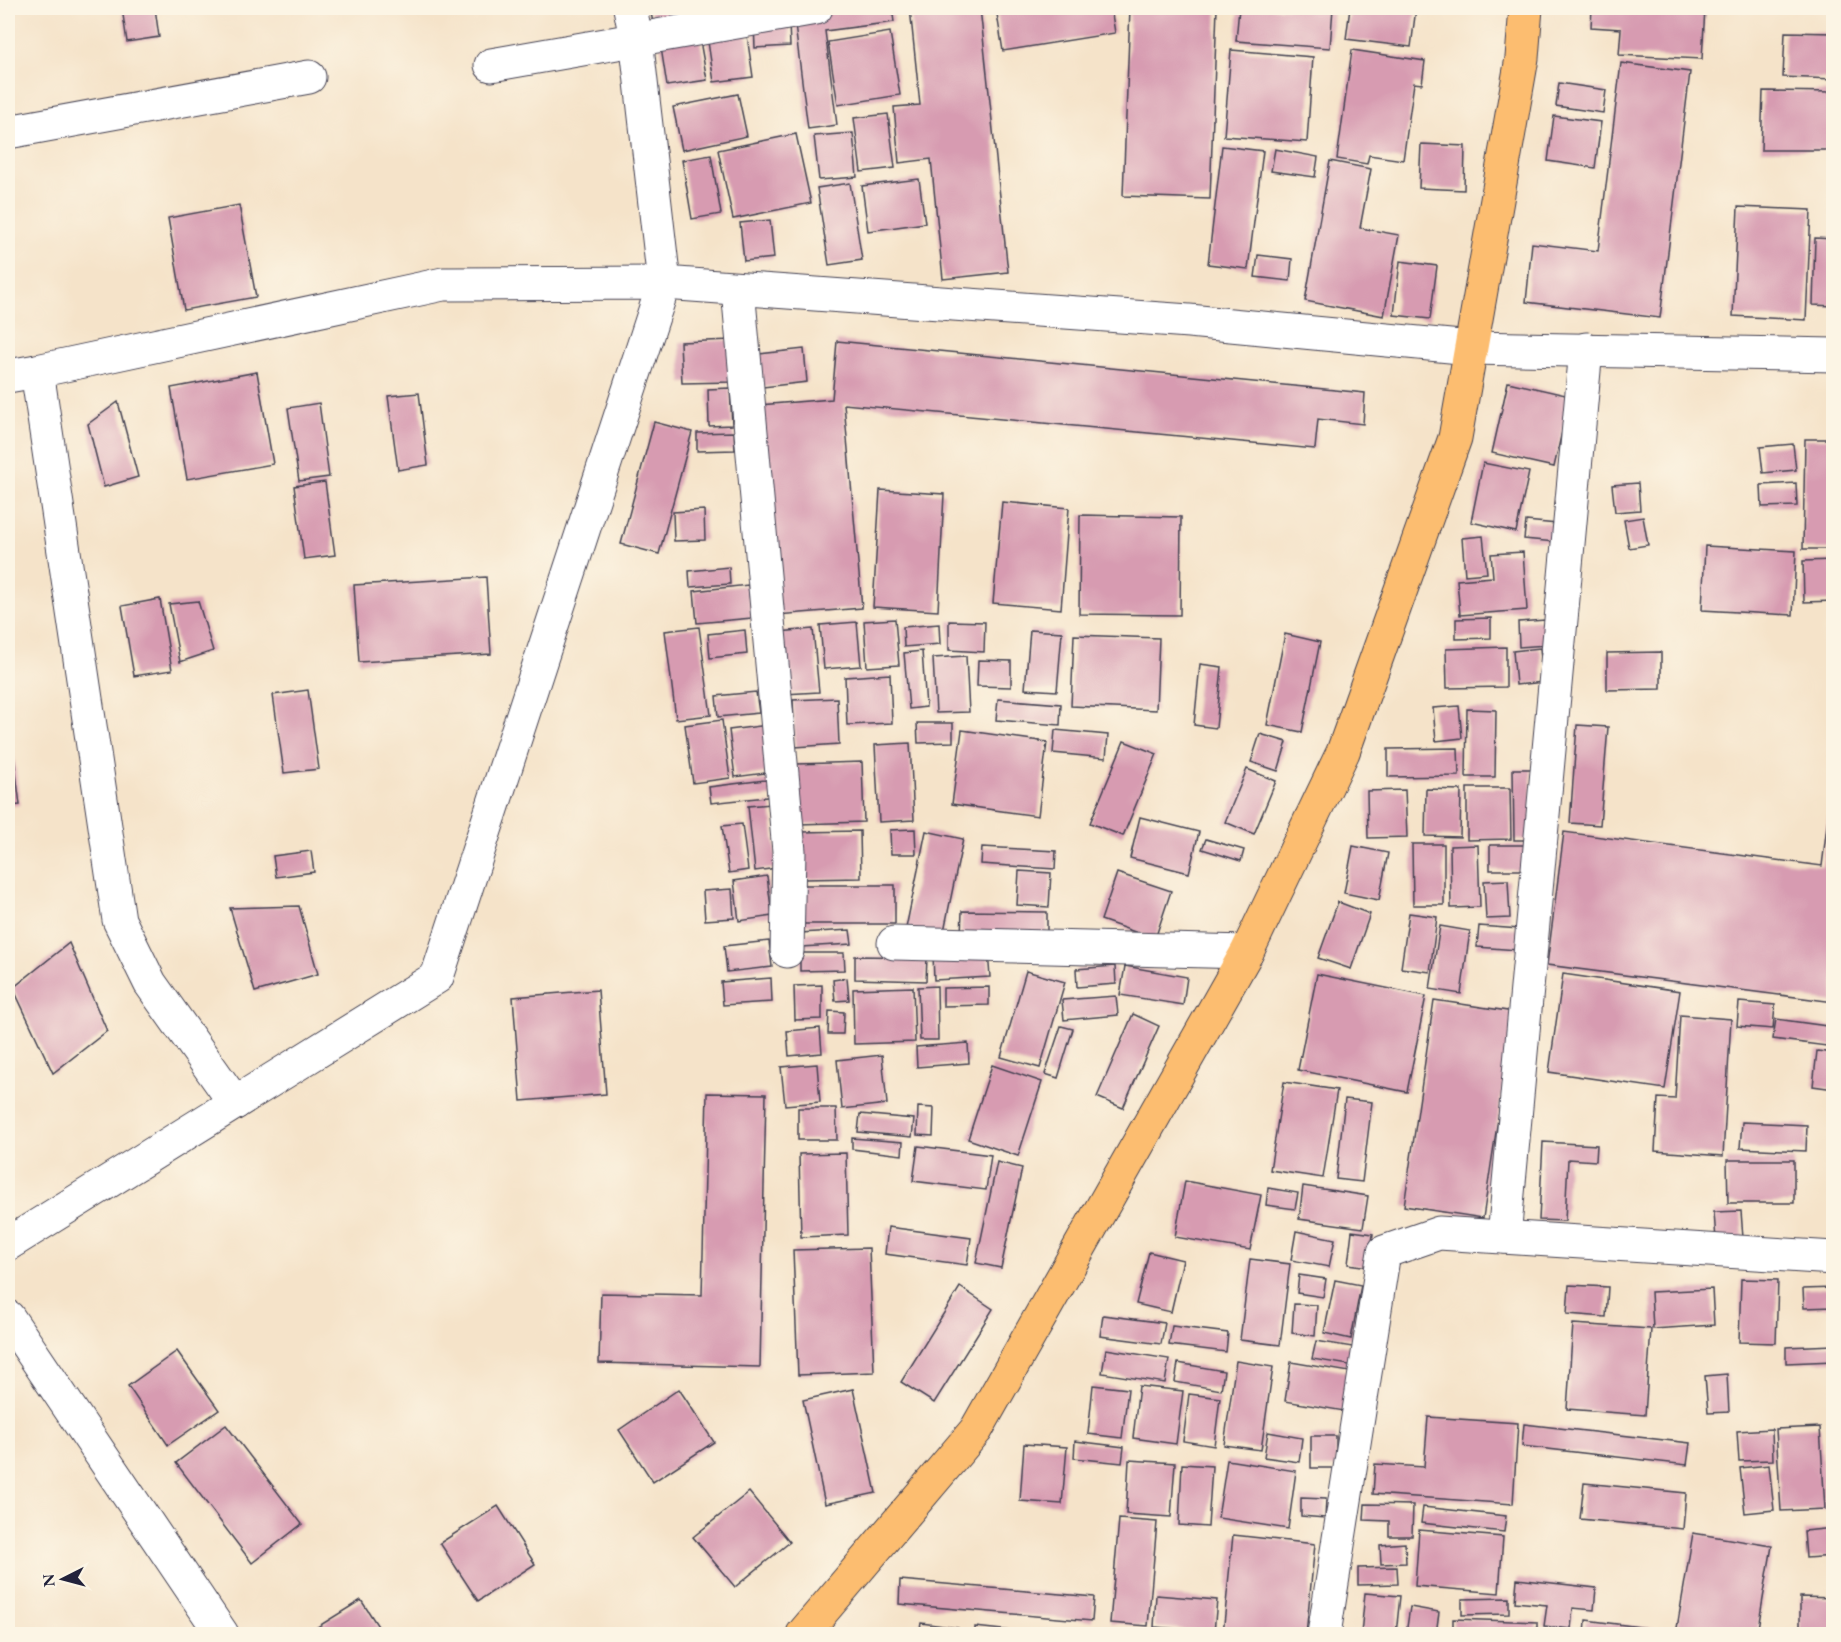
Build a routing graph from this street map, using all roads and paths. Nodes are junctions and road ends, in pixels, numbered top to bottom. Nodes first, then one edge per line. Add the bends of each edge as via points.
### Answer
1 (816, 8) edge
2 (1526, 8) edge
3 (633, 23) edge
4 (491, 65) dead end
5 (309, 77) dead end
6 (8, 132) edge
7 (664, 283) junction
8 (738, 289) junction
9 (1470, 348) junction
10 (1586, 350) junction
11 (1833, 354) edge
12 (22, 373) edge
13 (894, 943) dead end
14 (787, 951) dead end
15 (1247, 952) junction
16 (235, 1103) junction
17 (1504, 1237) junction
18 (8, 1244) edge
19 (1833, 1258) edge
20 (8, 1317) edge
21 (222, 1635) edge
22 (803, 1635) edge
23 (1324, 1635) edge

1 - 3 street
2 - 9 main road via 1522,58
3 - 4 street
3 - 7 street
5 - 6 street
7 - 8 street
7 - 12 street via 443,284
7 - 16 street via 437,977
8 - 9 street via 1189,321
8 - 14 street via 789,851
9 - 10 street
9 - 15 main road via 1455,438 1343,752
10 - 11 street
10 - 17 street
12 - 16 street via 119,920 150,983
13 - 15 street
15 - 22 main road via 976,1430
16 - 18 street
17 - 19 street
17 - 23 street via 1439,1233 1384,1252
20 - 21 street

